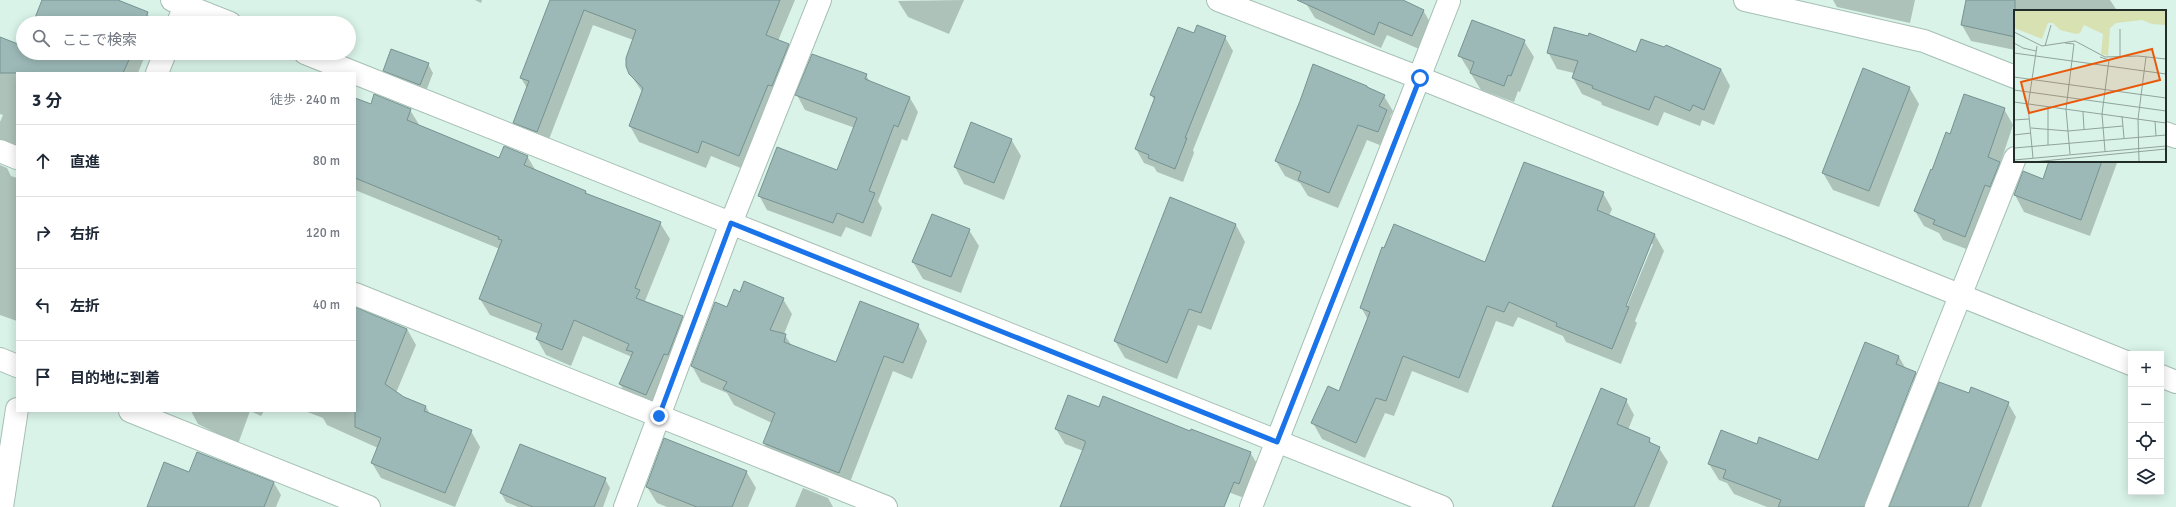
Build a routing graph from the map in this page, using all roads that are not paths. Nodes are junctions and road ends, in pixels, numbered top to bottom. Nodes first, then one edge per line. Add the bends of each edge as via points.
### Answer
1 (820, 0) edge
2 (1218, 0) edge
3 (1450, 0) edge
4 (1745, 0) edge
5 (180, 7) edge
6 (208, 16) edge
7 (162, 60) edge
8 (322, 60) edge
9 (157, 72) edge
10 (352, 72) edge
11 (356, 73) edge
12 (2014, 77) edge
13 (1420, 78) junction
14 (2166, 133) edge
15 (2176, 137) edge
16 (0, 152) edge
17 (16, 158) edge
18 (2014, 161) edge
19 (731, 223) junction
20 (356, 294) edge
21 (1961, 296) junction
22 (0, 359) edge
23 (2128, 363) edge
24 (16, 366) edge
25 (2164, 377) edge
26 (2176, 382) edge
27 (17, 412) edge
28 (132, 412) edge
29 (659, 416) junction
30 (1277, 442) junction
31 (328, 500) edge
32 (2, 507) edge
33 (369, 507) edge
34 (625, 507) edge
35 (886, 507) edge
36 (1251, 507) edge
37 (1442, 507) edge
38 (1876, 507) edge

1 - 19 street
2 - 13 street
3 - 13 street
4 - 12 street via 1924,41
5 - 6 street
7 - 9 street
8 - 10 street
11 - 19 street
13 - 21 street
13 - 30 street
14 - 15 street
16 - 17 street
18 - 21 street
19 - 29 street
19 - 30 street
20 - 29 street
21 - 23 street
21 - 38 street
22 - 24 street
25 - 26 street
27 - 32 street
28 - 31 street
29 - 34 street
29 - 35 street
30 - 36 street
30 - 37 street
31 - 33 street

